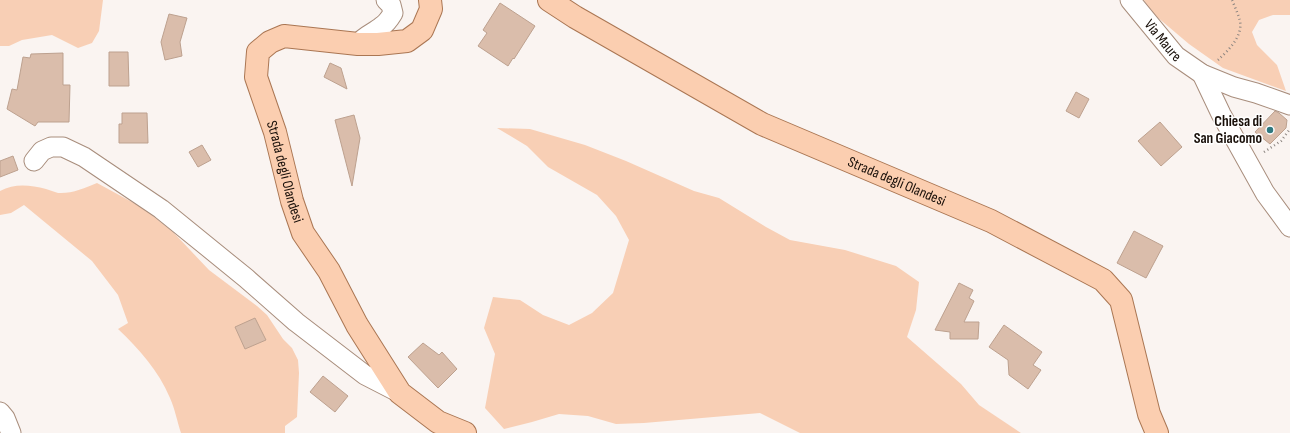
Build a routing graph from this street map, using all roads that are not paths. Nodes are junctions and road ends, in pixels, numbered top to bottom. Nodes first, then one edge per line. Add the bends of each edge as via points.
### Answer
1 (386, 0) edge
2 (430, 0) edge
3 (549, 0) edge
4 (1130, 0) edge
5 (358, 44) junction
6 (1202, 74) junction
7 (1290, 105) edge
8 (34, 161) dead end
9 (1265, 193) junction
10 (1290, 209) edge
11 (1290, 227) edge
12 (400, 393) junction
13 (0, 412) edge
14 (11, 433) edge
15 (464, 433) edge
16 (1157, 433) edge

1 - 5 street via 393,13 389,20 362,38
2 - 5 main road, Strada degli Olandesi via 431,9 422,30 407,41
3 - 16 main road, Strada degli Olandesi via 762,124 991,221 1103,280 1121,300 1149,414
4 - 6 street, Via Maure via 1176,56
5 - 12 main road, Strada degli Olandesi via 284,36 270,42 258,52 256,78 275,132 292,201 303,233 329,271 357,325
6 - 7 street, Via Maure
6 - 9 street
8 - 12 street via 42,151 63,146 84,157 160,209 296,322 365,375
9 - 10 street
9 - 11 street
12 - 15 main road, Strada degli Olandesi via 438,422
13 - 14 street

